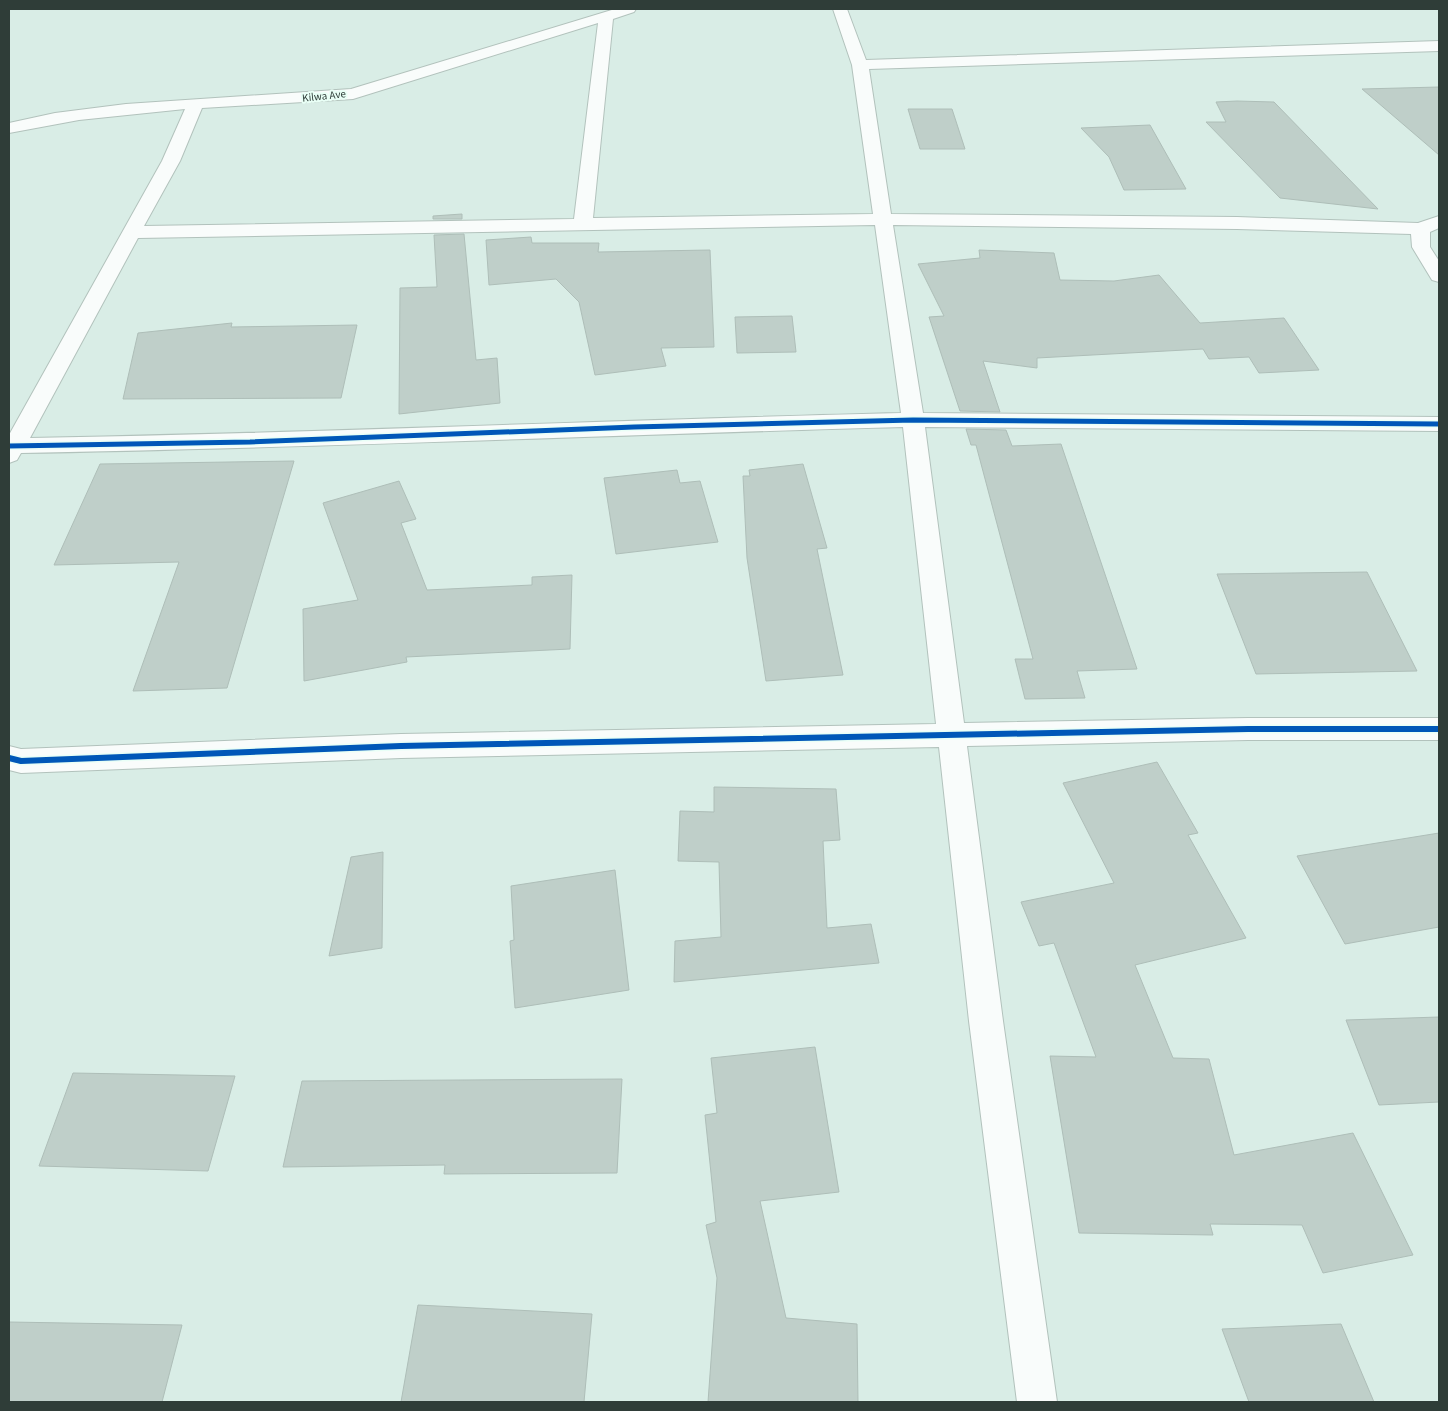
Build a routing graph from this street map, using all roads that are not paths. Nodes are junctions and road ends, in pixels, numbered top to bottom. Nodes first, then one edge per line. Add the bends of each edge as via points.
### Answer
1 (629, 9) edge
2 (840, 9) edge
3 (606, 16) junction
4 (1439, 46) edge
5 (860, 65) junction
6 (196, 103) junction
7 (9, 128) edge
8 (884, 218) junction
9 (1439, 221) edge
10 (583, 224) junction
11 (1420, 230) junction
12 (132, 232) junction
13 (1439, 276) edge
14 (913, 420) junction
15 (1439, 424) edge
16 (10, 449) edge
17 (1439, 729) edge
18 (950, 736) junction
19 (9, 758) edge
20 (1037, 1402) edge

1 - 3 street, Kilwa Ave
2 - 5 street
3 - 6 street, Kilwa Ave via 353,94
3 - 10 street
4 - 5 street
5 - 8 street
6 - 7 street, Kilwa Ave via 118,110
6 - 12 street via 171,161
8 - 10 street
8 - 11 street via 1237,223
8 - 14 street
9 - 11 street
10 - 12 street
11 - 13 street via 1421,247
12 - 16 street
14 - 15 street
14 - 16 street
14 - 18 street
17 - 18 street via 1248,729
18 - 19 street via 401,746 21,761
18 - 20 street

